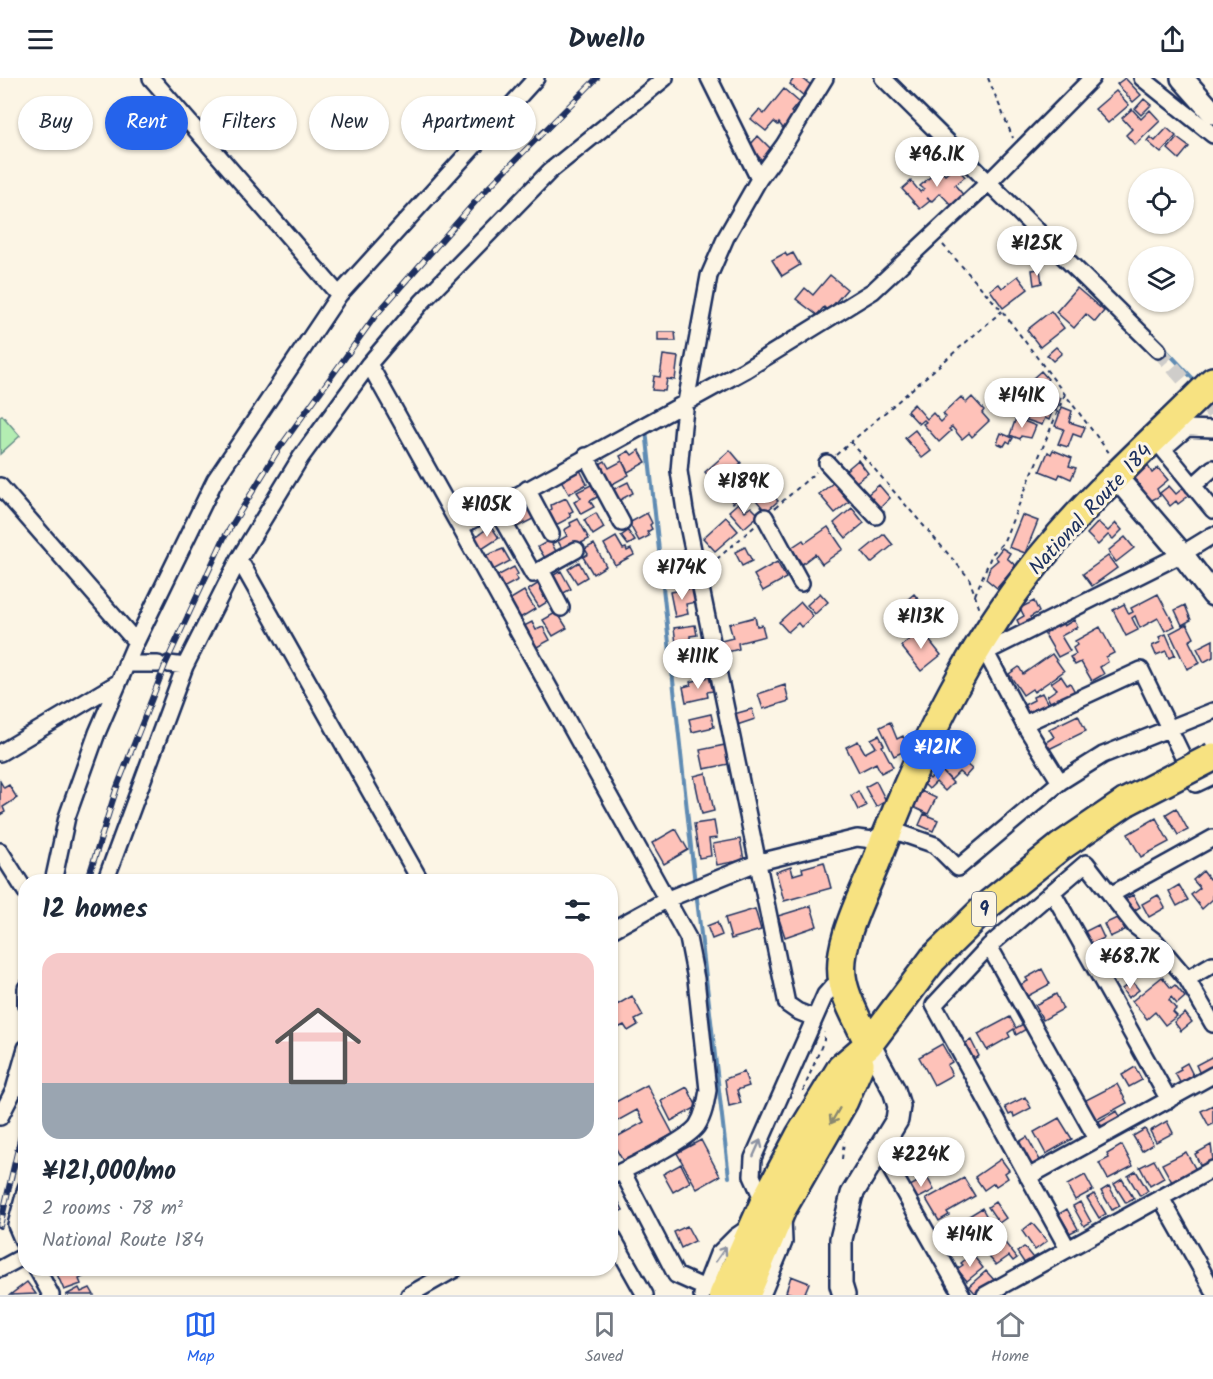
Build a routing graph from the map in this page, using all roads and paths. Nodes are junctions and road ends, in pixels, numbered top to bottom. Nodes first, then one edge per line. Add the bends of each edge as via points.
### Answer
1 (151, 78) edge
2 (536, 78) edge
3 (665, 78) edge
4 (709, 78) edge
5 (825, 78) edge
6 (883, 78) edge
7 (988, 78) edge
8 (1092, 78) edge
9 (1142, 78) edge
10 (1182, 78) edge
11 (1213, 113) edge
12 (1213, 135) edge
13 (1019, 152) junction
14 (759, 179) junction
15 (989, 182) junction
16 (933, 234) junction
17 (339, 295) junction
18 (1002, 311) junction
19 (1158, 351) tunnel mouth
20 (369, 364) junction
21 (1213, 381) edge
22 (1065, 393) junction
23 (686, 402) junction
24 (1213, 429) edge
25 (851, 442) junction
26 (586, 456) junction
27 (827, 462) junction
28 (1213, 468) edge
29 (1116, 477) junction
30 (0, 486) edge
31 (1193, 486) junction
32 (527, 489) junction
33 (495, 507) junction
34 (1213, 510) edge
35 (876, 516) dead end
36 (765, 517) junction
37 (622, 523) dead end
38 (460, 527) junction
39 (551, 534) dead end
40 (1213, 535) edge
41 (576, 550) dead end
42 (1182, 554) junction
43 (238, 559) junction
44 (541, 570) junction
45 (699, 575) junction
46 (801, 583) dead end
47 (975, 595) junction
48 (1213, 595) edge
49 (561, 608) dead end
50 (136, 642) junction
51 (985, 642) junction
52 (126, 664) junction
53 (185, 666) junction
54 (118, 682) junction
55 (1213, 711) edge
56 (1024, 724) junction
57 (1169, 730) junction
58 (0, 753) edge
59 (1213, 757) edge
60 (1213, 776) edge
61 (1060, 782) junction
62 (889, 829) junction
63 (1213, 838) edge
64 (0, 851) edge
65 (759, 862) junction
66 (54, 874) edge
67 (108, 874) edge
68 (416, 874) edge
69 (18, 879) edge
70 (1053, 893) junction
71 (1112, 894) junction
72 (668, 899) junction
73 (618, 927) edge
74 (989, 946) junction
75 (1213, 964) edge
76 (1187, 979) junction
77 (843, 981) junction
78 (814, 1018) junction
79 (1213, 1024) edge
80 (869, 1044) junction
81 (1213, 1075) edge
82 (18, 1076) edge
83 (802, 1091) dead end
84 (1169, 1100) junction
85 (0, 1117) edge
86 (1097, 1139) junction
87 (844, 1144) dead end
88 (880, 1150) junction
89 (842, 1159) dead end
90 (1213, 1169) edge
91 (618, 1173) edge
92 (618, 1177) edge
93 (1028, 1177) junction
94 (1161, 1198) junction
95 (767, 1212) junction
96 (618, 1247) edge
97 (1068, 1249) junction
98 (18, 1260) edge
99 (0, 1269) edge
100 (41, 1276) edge
101 (443, 1276) edge
102 (1213, 1290) edge
103 (710, 1293) edge
104 (51, 1295) edge
105 (409, 1295) edge
106 (645, 1295) edge
107 (746, 1295) edge
108 (762, 1295) edge
109 (844, 1295) edge
110 (962, 1295) edge
111 (985, 1295) edge

1 - 17 street
2 - 17 street
3 - 20 street via 550,171 422,302
4 - 14 street
5 - 14 street
6 - 15 street
7 - 13 path
8 - 13 street
9 - 12 street
10 - 11 street
13 - 15 street
14 - 23 street via 726,237 710,276
15 - 16 street
15 - 19 street
16 - 18 path
16 - 23 street via 873,291
17 - 50 street via 215,480
18 - 22 path
18 - 25 path
20 - 38 street
20 - 43 street via 301,457
21 - 29 highway, National Route 184
22 - 29 path via 1113,460
22 - 47 path via 1003,543 992,554
23 - 26 street
23 - 45 street via 679,471
24 - 31 street via 1187,428 1163,449
25 - 27 path
25 - 47 path via 969,578
26 - 32 street
26 - 37 street
27 - 35 street
27 - 36 path
28 - 31 street
29 - 42 street
29 - 51 highway, National Route 184 via 1060,535 1011,597
30 - 50 street
31 - 34 street
32 - 33 street
32 - 39 street
33 - 38 street
33 - 44 street via 533,574
36 - 45 path
36 - 46 street
38 - 72 street
40 - 42 street
41 - 44 street
42 - 48 street
42 - 51 street
43 - 53 street
43 - 68 street
44 - 49 street
45 - 65 street
47 - 51 path
50 - 52 street
51 - 56 street
51 - 62 highway, National Route 184 via 938,717
52 - 53 street
52 - 54 street
53 - 67 street
54 - 58 street
54 - 66 street via 67,817
55 - 57 street
56 - 57 street via 1141,670
56 - 61 street
57 - 60 street via 1196,784
57 - 61 street via 1103,755
59 - 80 highway, 9, bridge via 1126,802 1060,847 989,904 933,959
61 - 62 street via 958,868 934,845
62 - 65 street via 873,840 857,838
62 - 77 highway, National Route 184 via 850,928 843,953
63 - 71 street
64 - 69 street
65 - 72 street
65 - 78 street via 787,1004
70 - 71 street via 1086,863
70 - 74 street
70 - 84 street
71 - 76 street via 1135,926 1156,942
72 - 73 street
72 - 91 street via 688,938 696,979 708,1089 705,1108 688,1134
74 - 86 street
74 - 93 street via 934,1005
75 - 76 street
76 - 79 street
77 - 78 street via 825,995
77 - 80 highway, National Route 184
78 - 83 path via 824,1028 824,1040
95 -> 78 street via 752,1176 753,1158
80 - 88 street via 899,1106 897,1120
80 - 95 highway, 9 via 841,1068 800,1135
81 - 84 street
82 - 85 street
84 - 86 street
86 - 93 street
87 - 89 path
88 - 109 street via 852,1194 840,1239
88 - 110 street
90 - 94 street
92 - 103 street via 676,1275
93 - 97 street
94 - 97 street
94 - 102 street
103 -> 95 highway, 9
95 - 107 highway, 9
95 - 108 street via 784,1242
96 - 106 street
97 - 111 street
98 - 99 street
100 - 104 street
101 - 105 street

